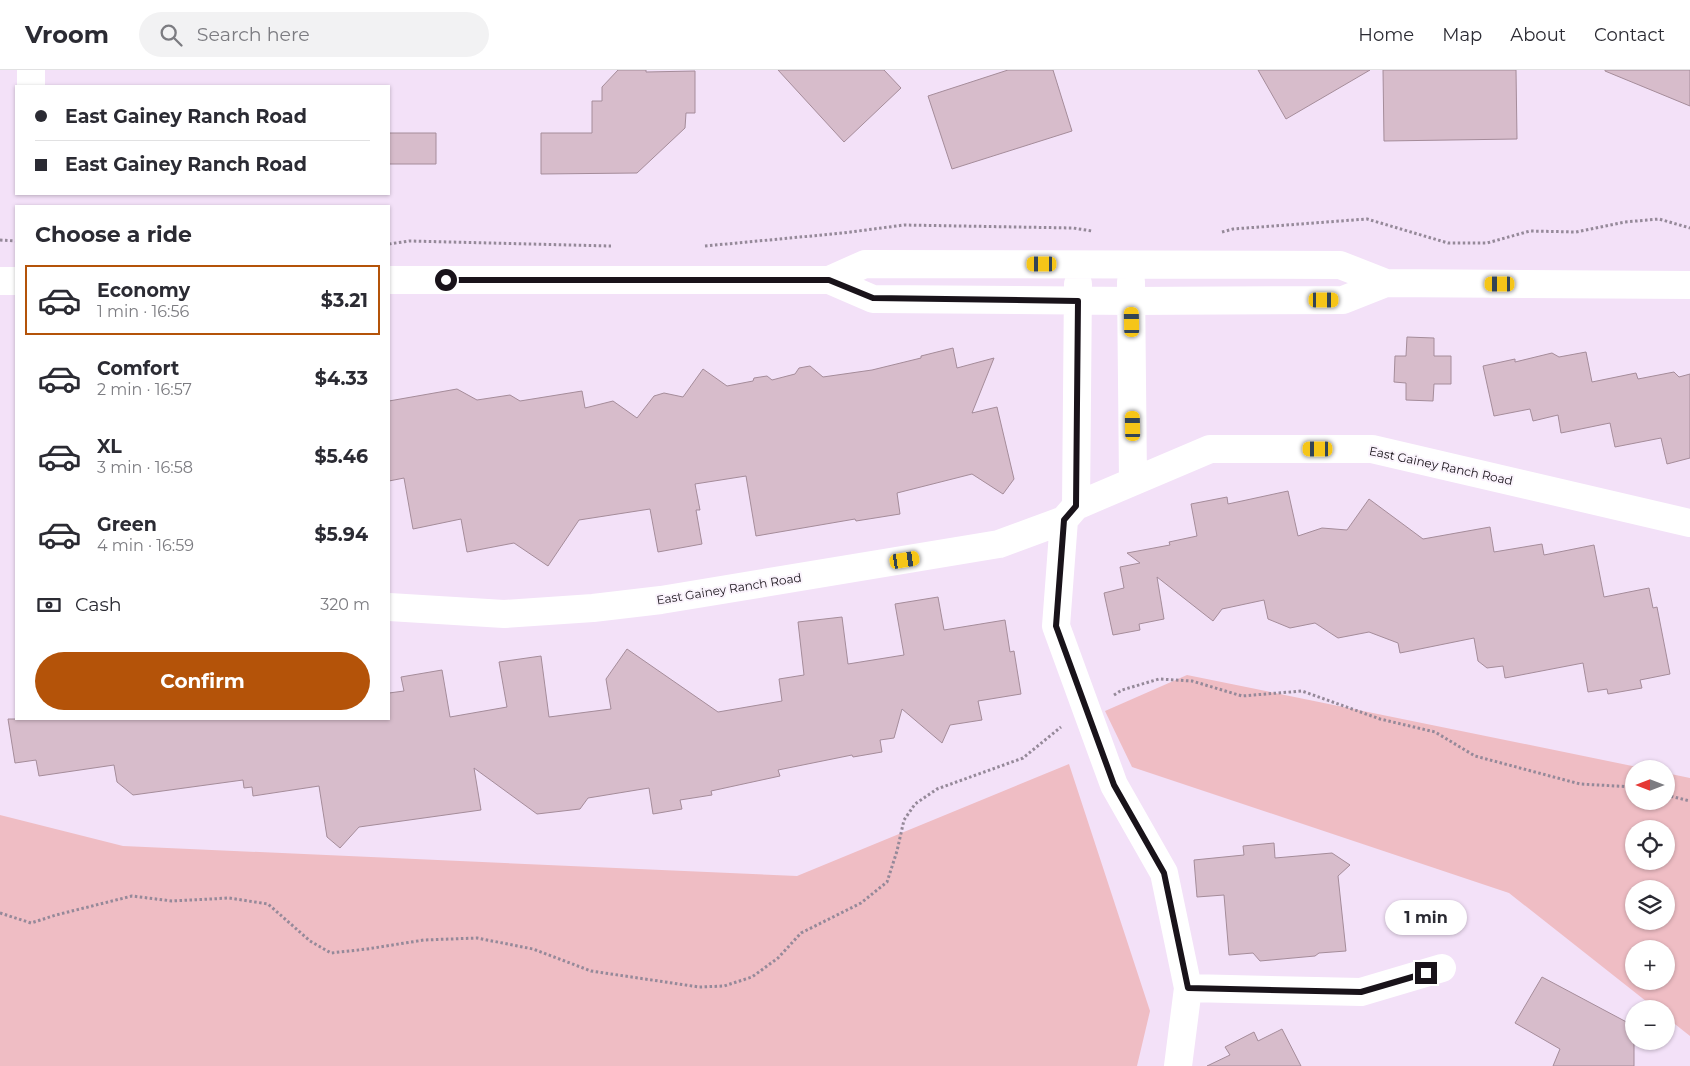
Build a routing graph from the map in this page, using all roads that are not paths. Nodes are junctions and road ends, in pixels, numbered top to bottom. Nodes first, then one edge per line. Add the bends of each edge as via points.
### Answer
1 (31, 70) edge
2 (31, 85) edge
3 (1078, 265) junction
4 (1131, 265) junction
5 (390, 280) edge
6 (829, 280) junction
7 (0, 281) edge
8 (15, 281) edge
9 (1386, 283) junction
10 (1690, 285) edge
11 (1078, 301) junction
12 (1131, 301) junction
13 (1133, 481) junction
14 (1070, 513) junction
15 (1690, 523) edge
16 (390, 607) edge
17 (1442, 968) dead end
18 (1188, 988) junction
19 (1178, 1066) edge

1 - 2 street
3 - 4 street
3 - 6 street via 865,264
3 - 11 street
4 - 9 street via 1340,265
4 - 12 street
5 - 6 street
6 - 11 street via 873,298
7 - 8 street
9 - 10 street
9 - 12 street via 1343,300
11 - 12 street
11 - 14 street
12 - 13 street
13 - 14 street, East Gainey Ranch Road
13 - 15 street, East Gainey Ranch Road via 1210,449 1372,449
14 - 16 street, East Gainey Ranch Road via 999,544 661,600 504,614
14 - 18 street via 1056,626 1114,785 1164,873
17 - 18 street via 1361,992
18 - 19 street

